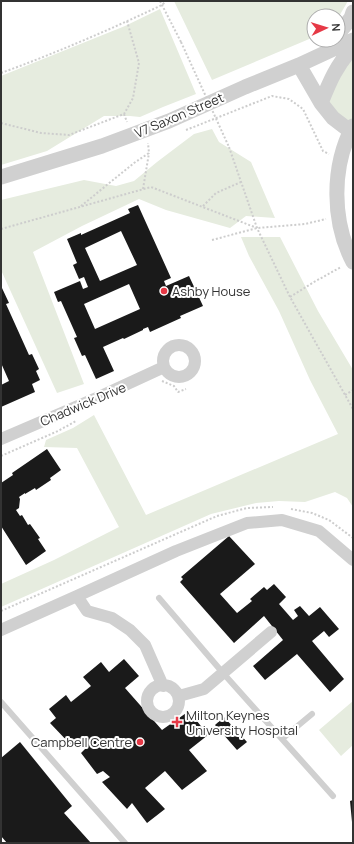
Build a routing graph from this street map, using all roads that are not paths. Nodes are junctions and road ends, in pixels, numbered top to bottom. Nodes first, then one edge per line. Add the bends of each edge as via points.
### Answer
1 (353, 12) edge
2 (346, 24) edge
3 (353, 40) edge
4 (324, 48) edge
5 (353, 48) edge
6 (317, 56) junction
7 (299, 65) junction
8 (321, 104) junction
9 (352, 128) edge
10 (1, 177) edge
11 (353, 262) edge
12 (164, 368) dead end
13 (1, 439) edge
14 (353, 560) edge
15 (77, 596) junction
16 (159, 598) dead end
17 (1, 630) edge
18 (271, 632) dead end
19 (223, 673) junction
20 (163, 686) junction
21 (179, 696) junction
22 (1, 702) edge
23 (312, 714) dead end
24 (282, 739) junction
25 (333, 796) dead end
26 (125, 843) edge

1 - 2 street
3 - 6 street, V7 Saxon Street
4 - 6 street
5 - 8 street via 330,80
6 - 7 street, V7 Saxon Street
7 - 8 street
7 - 10 street, V7 Saxon Street via 169,121 102,146
8 - 9 street via 333,118
9 - 11 street via 341,160 337,187 338,216
12 - 13 street, Chadwick Drive
14 - 15 street via 319,531 282,520 247,523 176,551
15 - 17 street
15 - 20 street via 87,611 112,618 130,630 145,645
16 - 19 lane
18 - 19 street
19 - 21 street via 204,689
19 - 24 lane
20 - 21 street via 172,687
20 - 21 street via 156,687 148,697 148,708 153,714 171,716 179,705
22 - 26 lane
23 - 24 lane
24 - 25 lane

